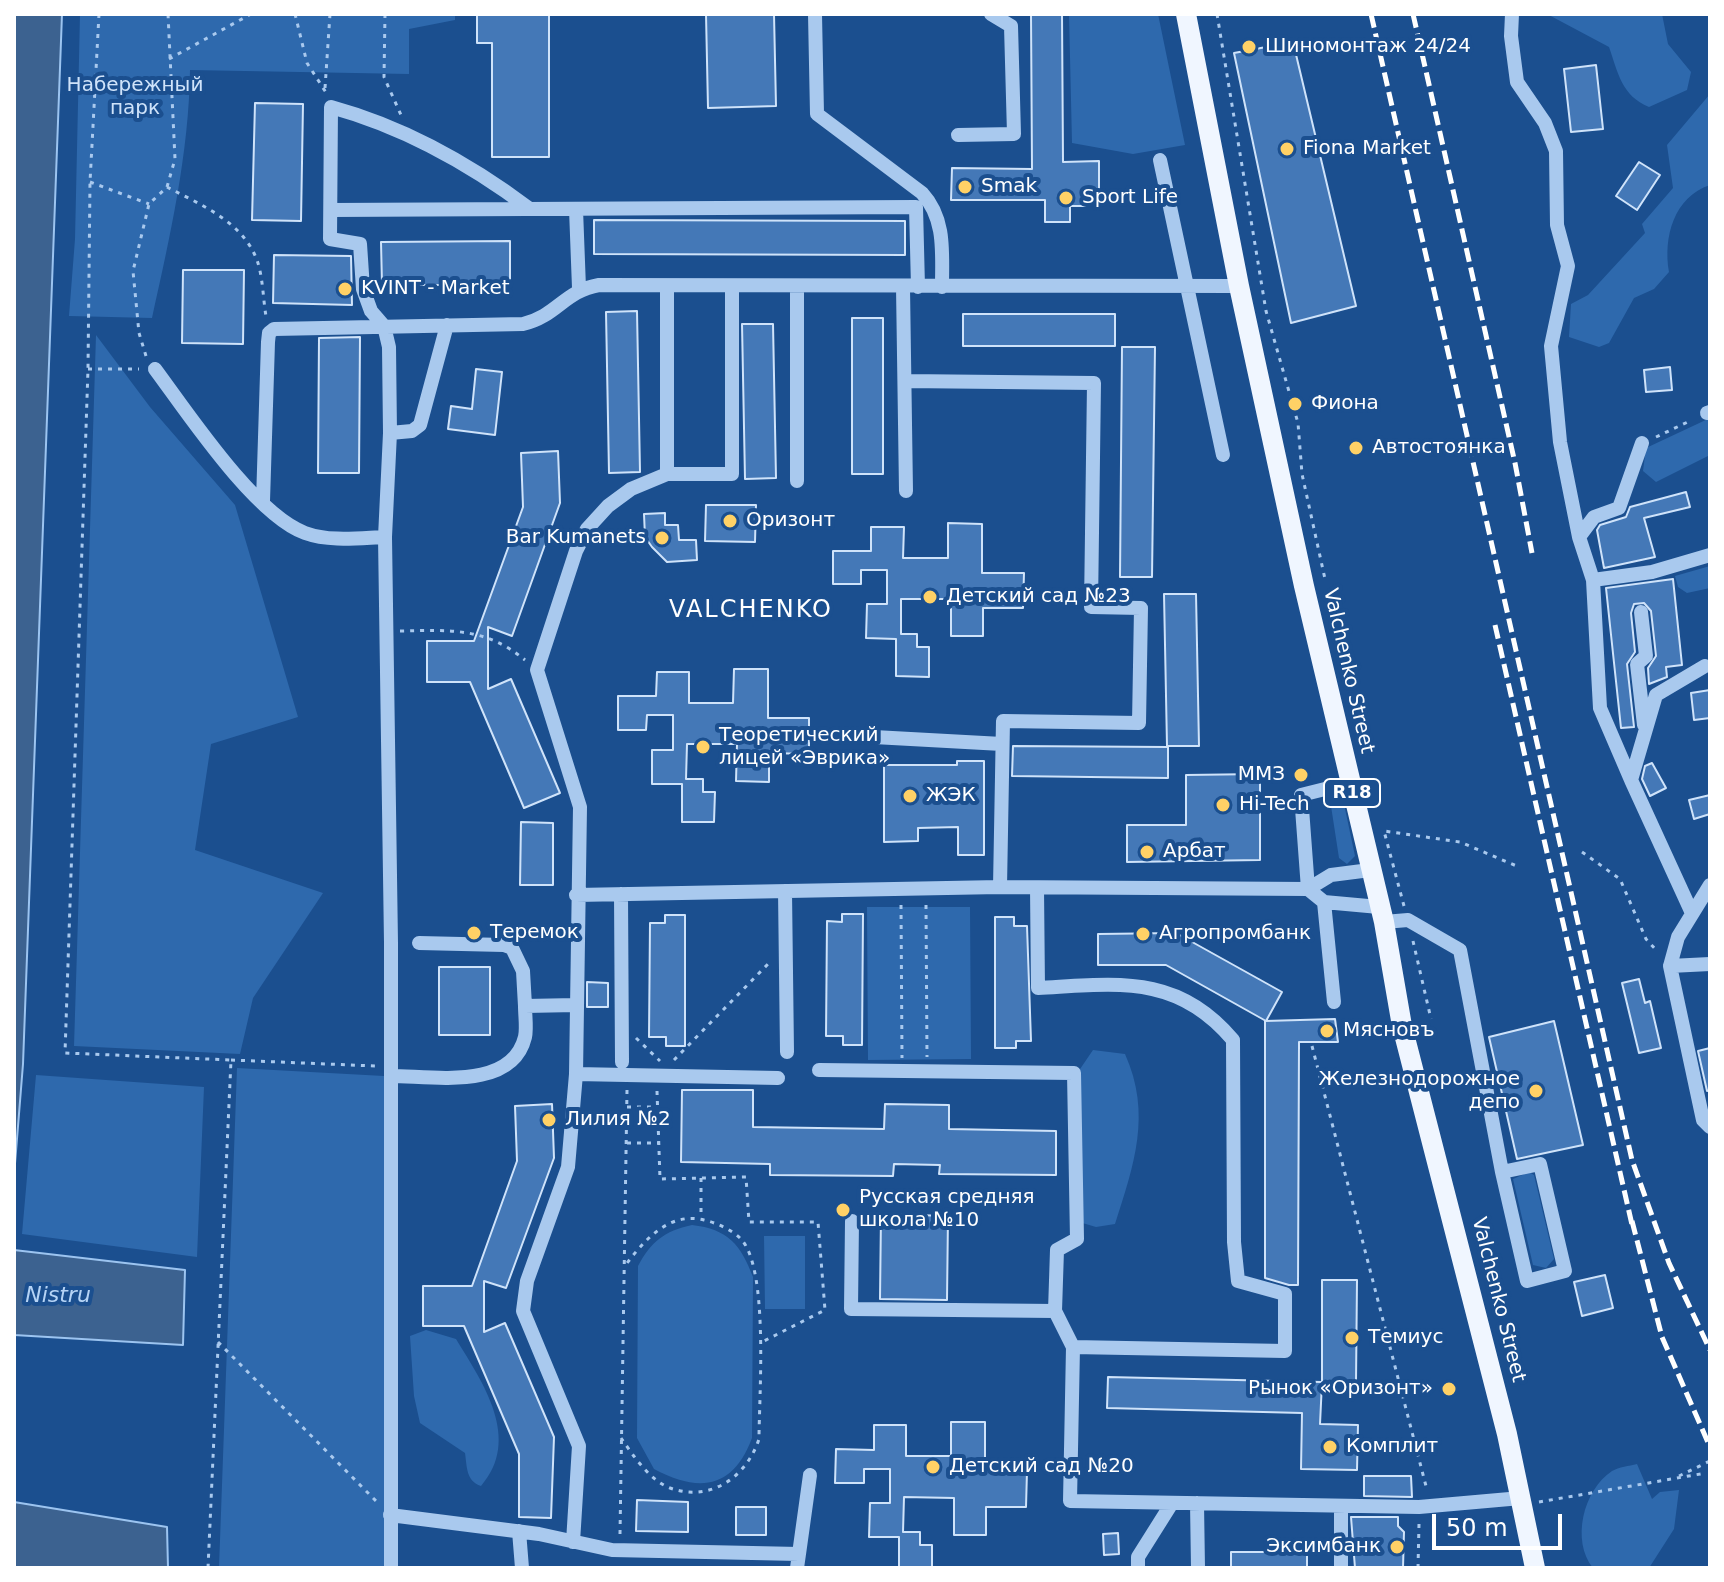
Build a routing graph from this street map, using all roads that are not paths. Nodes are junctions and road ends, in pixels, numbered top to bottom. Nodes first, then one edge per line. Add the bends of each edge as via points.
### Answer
1 (815, 14) edge
2 (991, 14) edge
3 (1186, 14) edge
4 (1512, 14) edge
5 (958, 135) dead end
6 (1160, 160) dead end
7 (530, 209) junction
8 (576, 209) junction
9 (331, 210) junction
10 (667, 286) junction
11 (732, 286) junction
12 (797, 286) junction
13 (1239, 286) junction
14 (910, 287) junction
15 (942, 287) junction
16 (1189, 287) junction
17 (579, 288) junction
18 (447, 325) junction
19 (384, 326) junction
20 (155, 369) road end
21 (905, 381) junction
22 (390, 433) junction
23 (1642, 443) road end
24 (1223, 455) dead end
25 (667, 474) junction
26 (797, 481) dead end
27 (906, 491) dead end
28 (263, 501) junction
29 (385, 537) junction
30 (1579, 537) junction
31 (1710, 555) edge
32 (1593, 580) junction
33 (1641, 612) dead end
34 (1705, 666) dead end
35 (1645, 733) junction
36 (874, 737) dead end
37 (1002, 744) junction
38 (1631, 780) junction
39 (1349, 783) junction
40 (1370, 870) junction
41 (1710, 885) edge
42 (1000, 887) junction
43 (1037, 888) junction
44 (1308, 889) junction
45 (785, 891) junction
46 (621, 894) junction
47 (576, 895) junction
48 (1324, 902) junction
49 (1691, 911) junction
50 (1382, 915) junction
51 (419, 943) dead end
52 (1710, 964) edge
53 (1670, 966) junction
54 (1334, 1002) dead end
55 (576, 1005) junction
56 (525, 1006) junction
57 (787, 1052) dead end
58 (624, 1068) junction
59 (819, 1070) dead end
60 (391, 1072) junction
61 (576, 1074) junction
62 (778, 1078) dead end
63 (1710, 1127) edge
64 (1502, 1172) junction
65 (852, 1221) dead end
66 (1055, 1311) junction
67 (1073, 1347) junction
68 (810, 1475) dead end
69 (1530, 1500) junction
70 (1172, 1503) junction
71 (1197, 1503) junction
72 (1341, 1506) junction
73 (390, 1515) junction
74 (519, 1531) junction
75 (573, 1542) junction
76 (798, 1561) edge
77 (391, 1568) edge
78 (522, 1568) edge
79 (1138, 1568) edge
80 (1198, 1568) edge
81 (1341, 1568) edge
82 (1535, 1568) edge

1 - 15 street via 817,114 935,207
2 - 5 street via 1011,26 1014,134
3 - 13 main road, Valchenko Street / R18
4 - 30 street via 1517,82 1545,123 1556,151 1557,225 1568,266 1551,346 1560,442
6 - 16 street
7 - 8 street
7 - 9 street
7 - 9 street via 483,174 377,119 331,107
8 - 14 street via 916,207
8 - 17 street
9 - 19 street via 330,239 360,244 363,289
10 - 11 street
10 - 17 street
10 - 25 street
11 - 12 street
11 - 25 street via 732,474
12 - 14 street
12 - 26 street
13 - 16 street
13 - 39 main road, Valchenko Street / R18
14 - 15 street
14 - 21 street
15 - 16 street
16 - 24 street
17 - 18 street via 536,321
18 - 19 street
18 - 22 street via 420,425
19 - 22 street
19 - 28 street via 282,327 269,333
20 - 28 street via 224,460
21 - 27 street
21 - 37 street via 1094,383 1091,607 1141,608 1139,723 1003,721
22 - 29 street
23 - 30 street via 1619,508 1594,517
25 - 47 street via 631,489 587,529 537,670 580,807
28 - 29 street via 305,533
29 - 60 street
30 - 32 street
31 - 32 street via 1652,572
32 - 38 street via 1600,708
33 - 35 street via 1646,656 1637,664
34 - 35 street via 1656,695
35 - 38 street
36 - 37 street
37 - 42 street
38 - 49 street
39 - 40 main road, Valchenko Street / R18
39 - 44 street via 1301,795
40 - 44 street via 1331,875
40 - 50 main road, Valchenko Street / R18
41 - 49 street
42 - 43 street
42 - 45 street
43 - 44 street
43 - 67 street via 1038,988 1132,983 1185,1000 1215,1018 1233,1040 1238,1281 1285,1294 1285,1351
44 - 48 street
45 - 46 street
45 - 57 street
46 - 47 street
46 - 58 street
47 - 55 street
48 - 50 street
48 - 54 street
49 - 53 street
50 - 64 street via 1408,920 1460,950
50 - 69 main road, Valchenko Street / R18 via 1402,1026
51 - 56 street via 512,948 523,971
52 - 53 street
53 - 63 street via 1703,1120
55 - 56 street
55 - 61 street
56 - 60 street via 525,1037 513,1060 491,1074
58 - 61 street
58 - 62 street via 656,1075
59 - 66 street via 1074,1073 1077,1239 1057,1250
60 - 73 street
61 - 75 street via 568,1167 527,1281 523,1311 579,1446
64 - 64 street via 1527,1281 1565,1271 1540,1164
65 - 66 street via 851,1309
66 - 67 street
67 - 70 street via 1070,1501
68 - 76 street
69 - 72 street
69 - 82 main road, Valchenko Street / R18
70 - 71 street
70 - 79 street via 1138,1557
71 - 72 street
71 - 80 street
72 - 81 street
73 - 74 street
73 - 77 street
74 - 75 street
74 - 78 street
75 - 76 street via 612,1550

